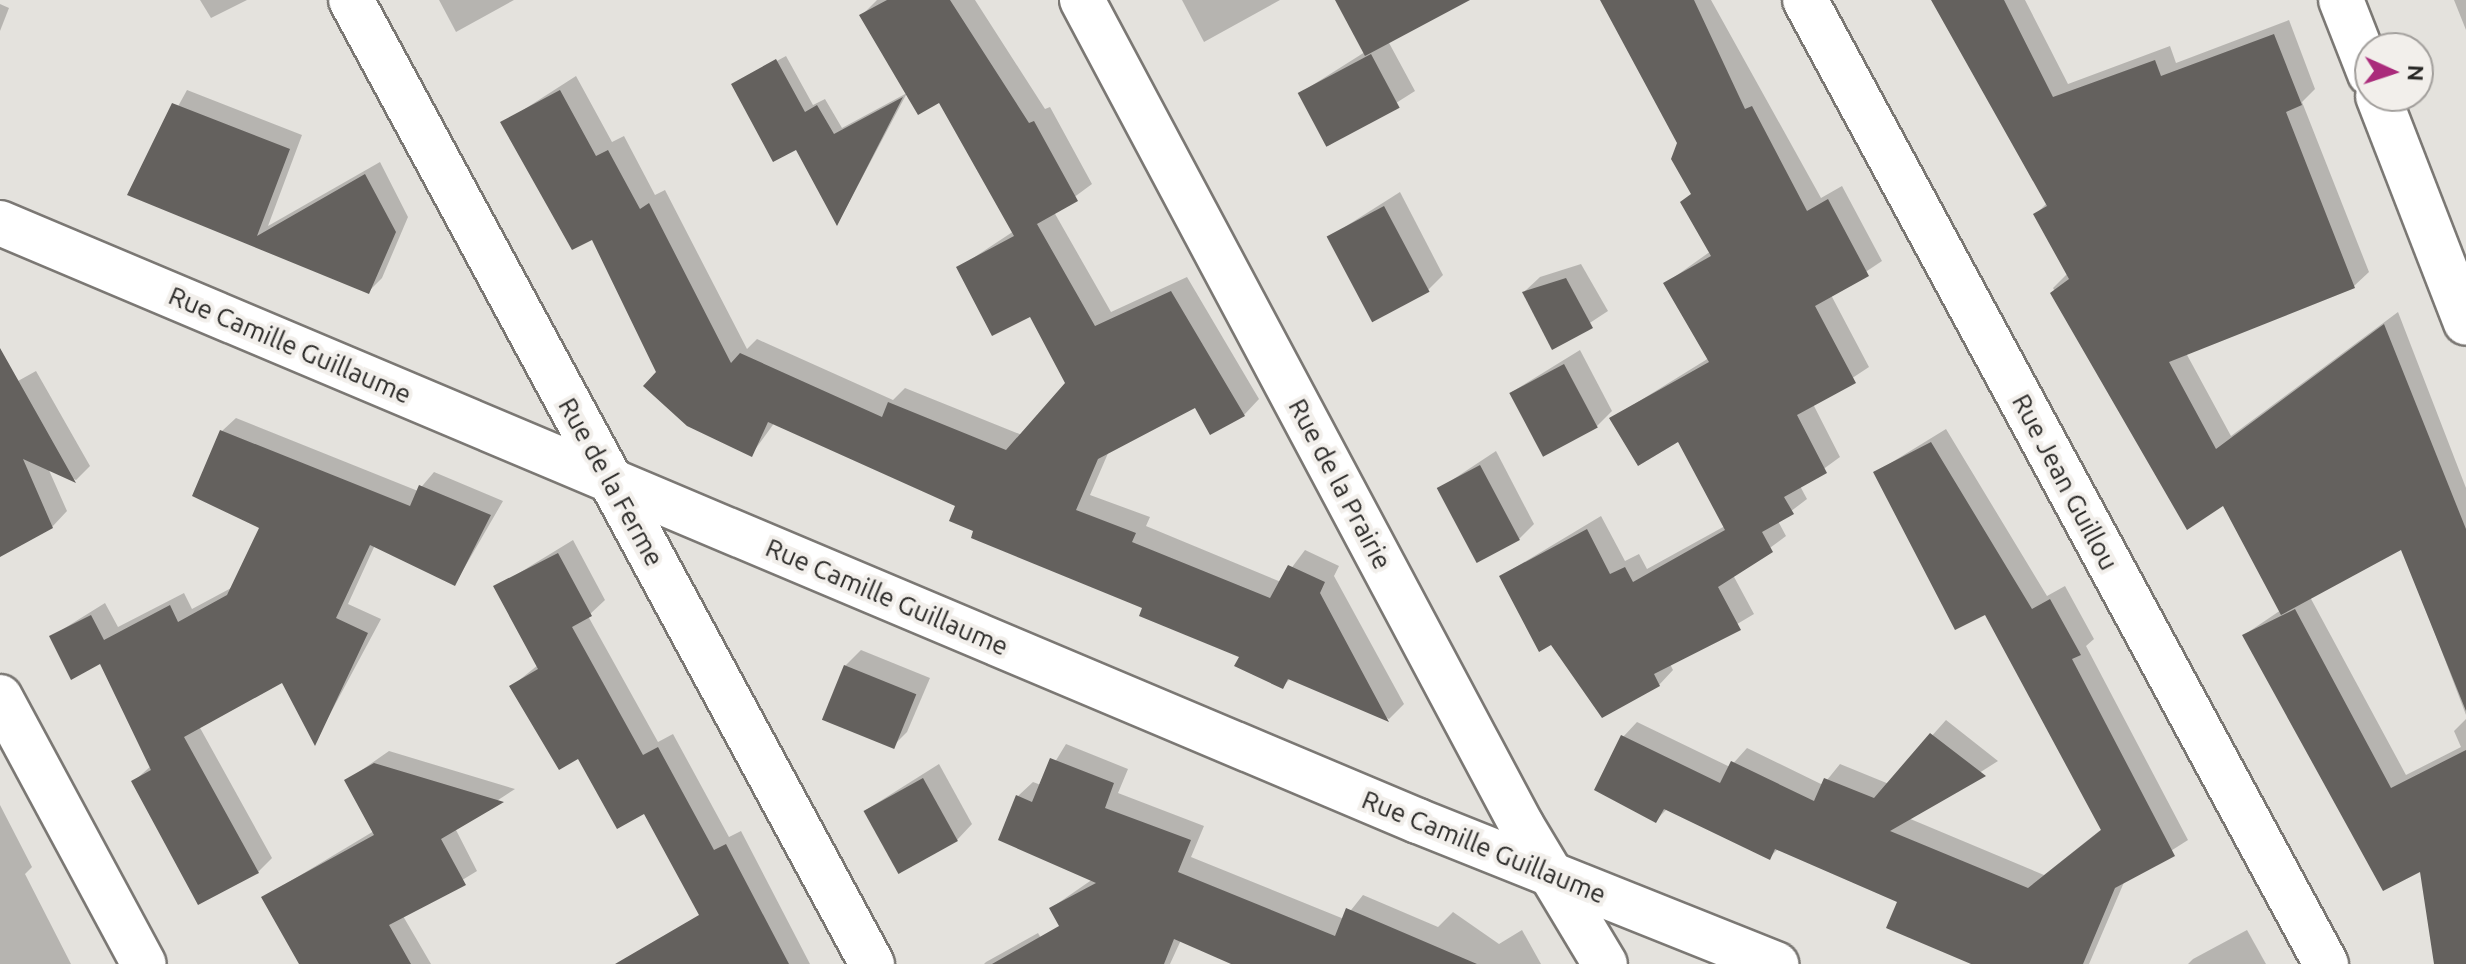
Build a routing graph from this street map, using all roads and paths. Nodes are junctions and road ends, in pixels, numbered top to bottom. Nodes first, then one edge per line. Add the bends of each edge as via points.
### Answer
1 (351, 0) edge
2 (1082, 0) edge
3 (1805, 0) edge
4 (2341, 0) edge
5 (2354, 33) edge
6 (2384, 112) edge
7 (0, 223) edge
8 (2466, 323) edge
9 (610, 480) junction
10 (0, 697) edge
11 (1556, 878) junction
12 (144, 964) edge
13 (872, 964) edge
14 (1605, 964) edge
15 (1776, 964) edge
16 (2326, 964) edge

1 - 9 street, Rue de la Ferme
2 - 11 street, Rue de la Prairie
3 - 16 street, Rue Jean Guillou
4 - 5 street
6 - 8 street
7 - 9 street, Rue Camille Guillaume
9 - 11 street, Rue Camille Guillaume
9 - 13 street, Rue de la Ferme
10 - 12 street
11 - 14 street, Rue de la Prairie
11 - 15 street, Rue Camille Guillaume

